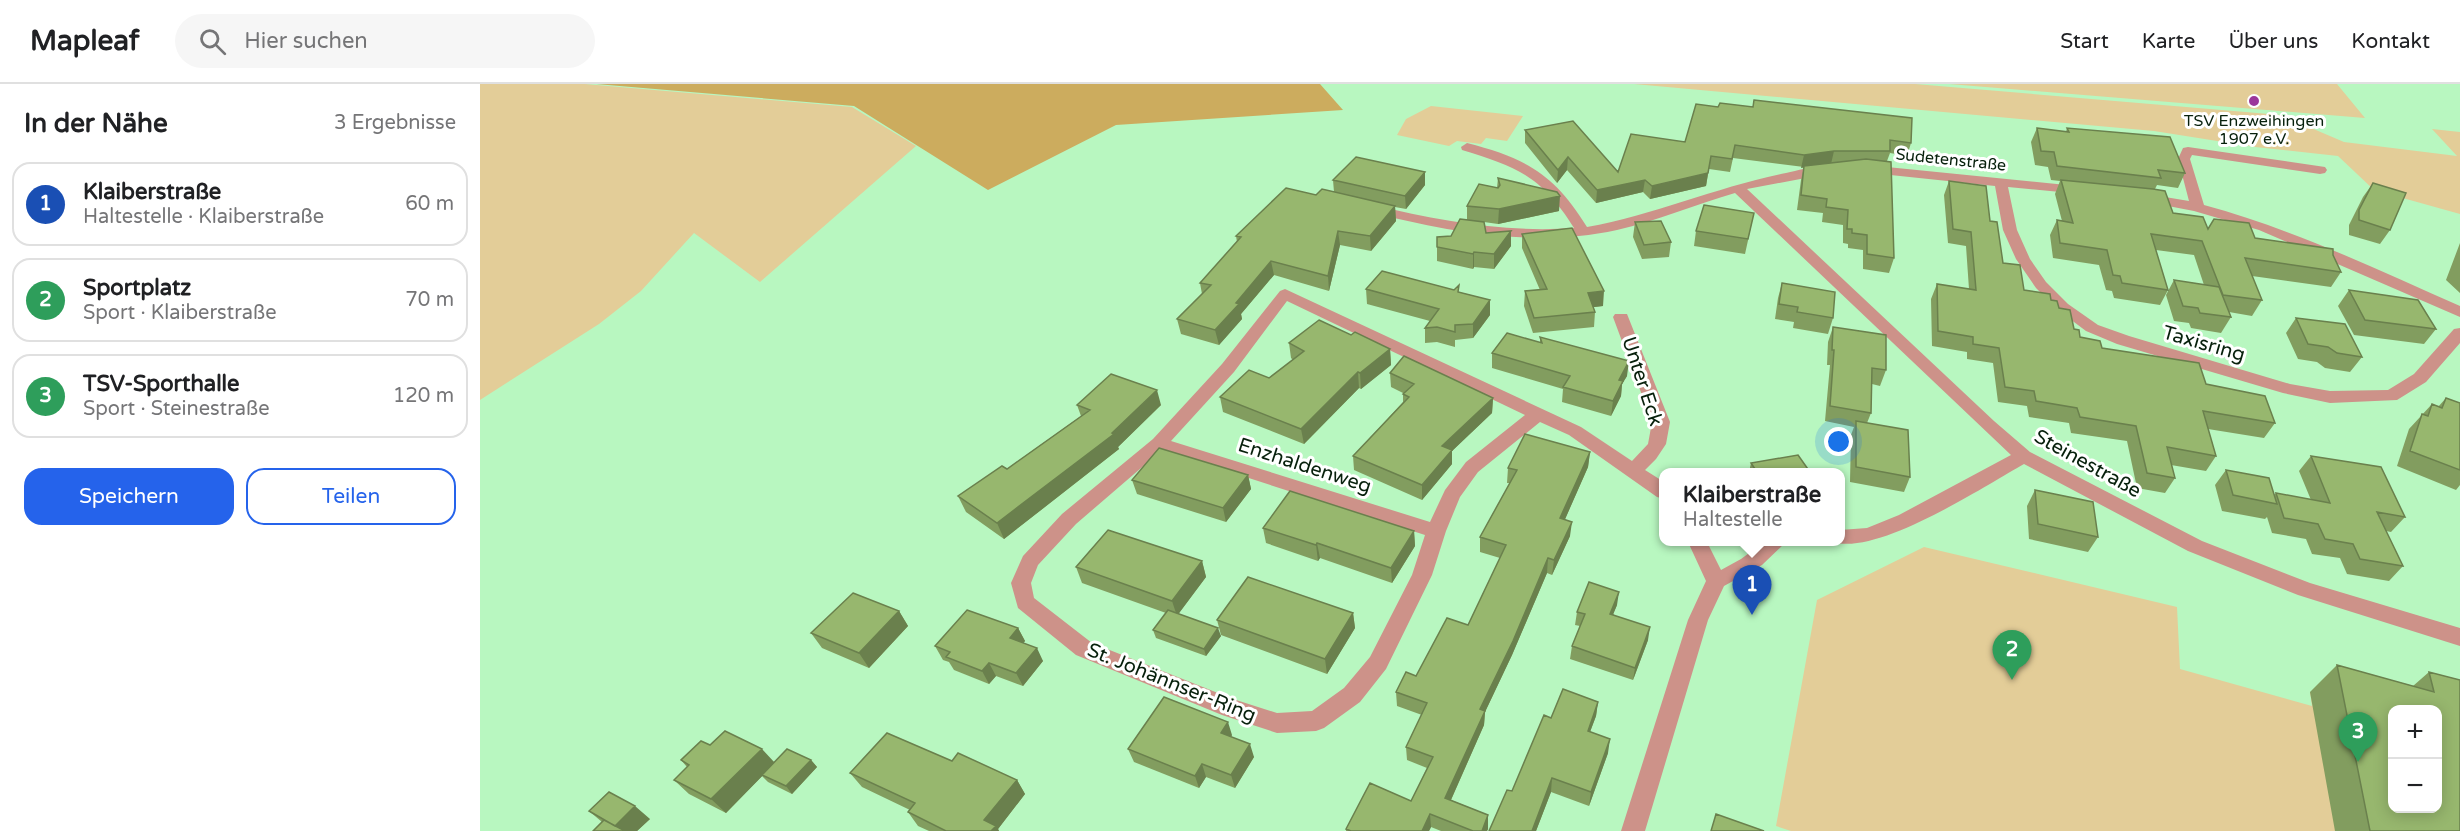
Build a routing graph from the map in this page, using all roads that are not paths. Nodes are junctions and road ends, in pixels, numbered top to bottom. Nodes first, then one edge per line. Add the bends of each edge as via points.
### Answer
1 (1467, 147) dead end
2 (2320, 170) dead end
3 (2001, 183) junction
4 (1738, 189) junction
5 (2093, 191) edge
6 (2128, 194) edge
7 (1362, 206) edge
8 (2198, 207) junction
9 (1583, 231) junction
10 (2460, 312) edge
11 (1621, 316) dead end
12 (2460, 333) edge
13 (1538, 414) junction
14 (1159, 443) junction
15 (2024, 456) junction
16 (1633, 470) junction
17 (1659, 488) edge
18 (1436, 531) junction
19 (1845, 537) edge
20 (1700, 546) edge
21 (1772, 546) edge
22 (1716, 581) junction
23 (2460, 637) edge
24 (1633, 831) edge

1 - 9 street via 1534,173 1554,190
2 - 8 street via 2188,152 2184,159
3 - 4 street, Sudetenstraße via 1842,168 1794,174
3 - 5 street, Sudetenstraße
3 - 12 street, Taxisring via 2010,230 2041,285 2092,328 2123,340 2278,386 2330,397 2391,396 2420,378
4 - 9 street, Sudetenstraße via 1617,225
4 - 15 street, Steinestraße
6 - 8 street
7 - 9 street, Sudetenstraße via 1496,234
8 - 10 street via 2320,250
11 - 16 street, Unter Eck via 1661,422 1661,438 1650,456
13 - 14 street, St. Johännser-Ring via 1286,294 1228,368
13 - 16 street, St. Johännser-Ring via 1575,431
13 - 18 street, St. Johännser-Ring via 1472,467 1452,495
14 - 18 street, Enzhaldenweg
14 - 18 street, St. Johännser-Ring via 1069,519 1030,561 1021,583 1025,602 1084,649 1277,723 1316,721 1352,695 1378,663 1398,627 1422,575
15 - 19 street via 1906,520 1869,536
15 - 23 street, Steinestraße via 2194,546 2305,589
16 - 17 street
20 - 22 street
21 - 22 street via 1742,570
22 - 24 street via 1698,620

